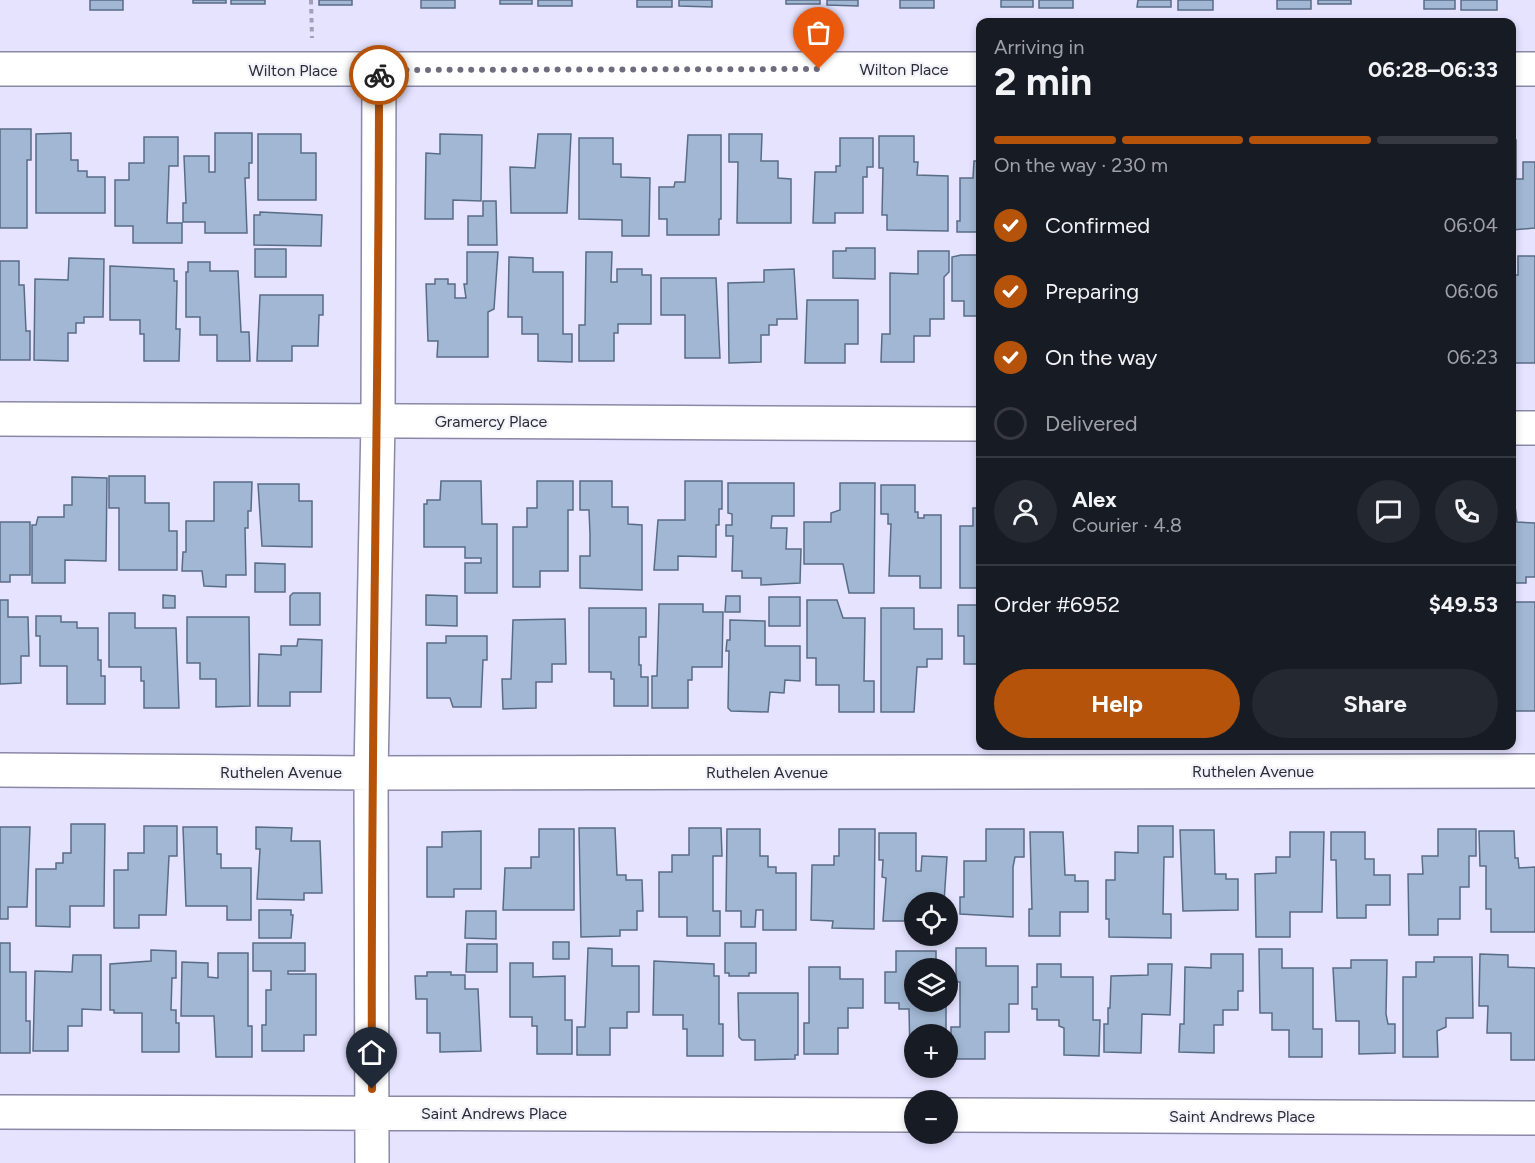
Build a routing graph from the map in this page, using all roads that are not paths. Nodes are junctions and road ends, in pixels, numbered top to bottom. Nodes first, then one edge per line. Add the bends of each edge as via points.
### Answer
1 (0, 69) edge
2 (976, 69) edge
3 (1516, 69) edge
4 (1535, 69) edge
5 (379, 70) junction
6 (0, 419) edge
7 (378, 421) junction
8 (976, 424) edge
9 (1516, 428) edge
10 (1535, 428) edge
11 (0, 770) edge
12 (1535, 771) edge
13 (371, 773) junction
14 (0, 1112) edge
15 (372, 1112) junction
16 (904, 1115) edge
17 (958, 1115) edge
18 (1535, 1118) edge
19 (372, 1163) edge

1 - 5 street, Wilton Place
2 - 5 street, Wilton Place
3 - 4 street
5 - 7 street
6 - 7 street, Gramercy Place
7 - 8 street, Gramercy Place
7 - 13 street
9 - 10 street
11 - 13 street, Ruthelen Avenue
12 - 13 street, Ruthelen Avenue
13 - 15 street
14 - 15 street, Saint Andrews Place
15 - 16 street, Saint Andrews Place
15 - 19 street
17 - 18 street, Saint Andrews Place

